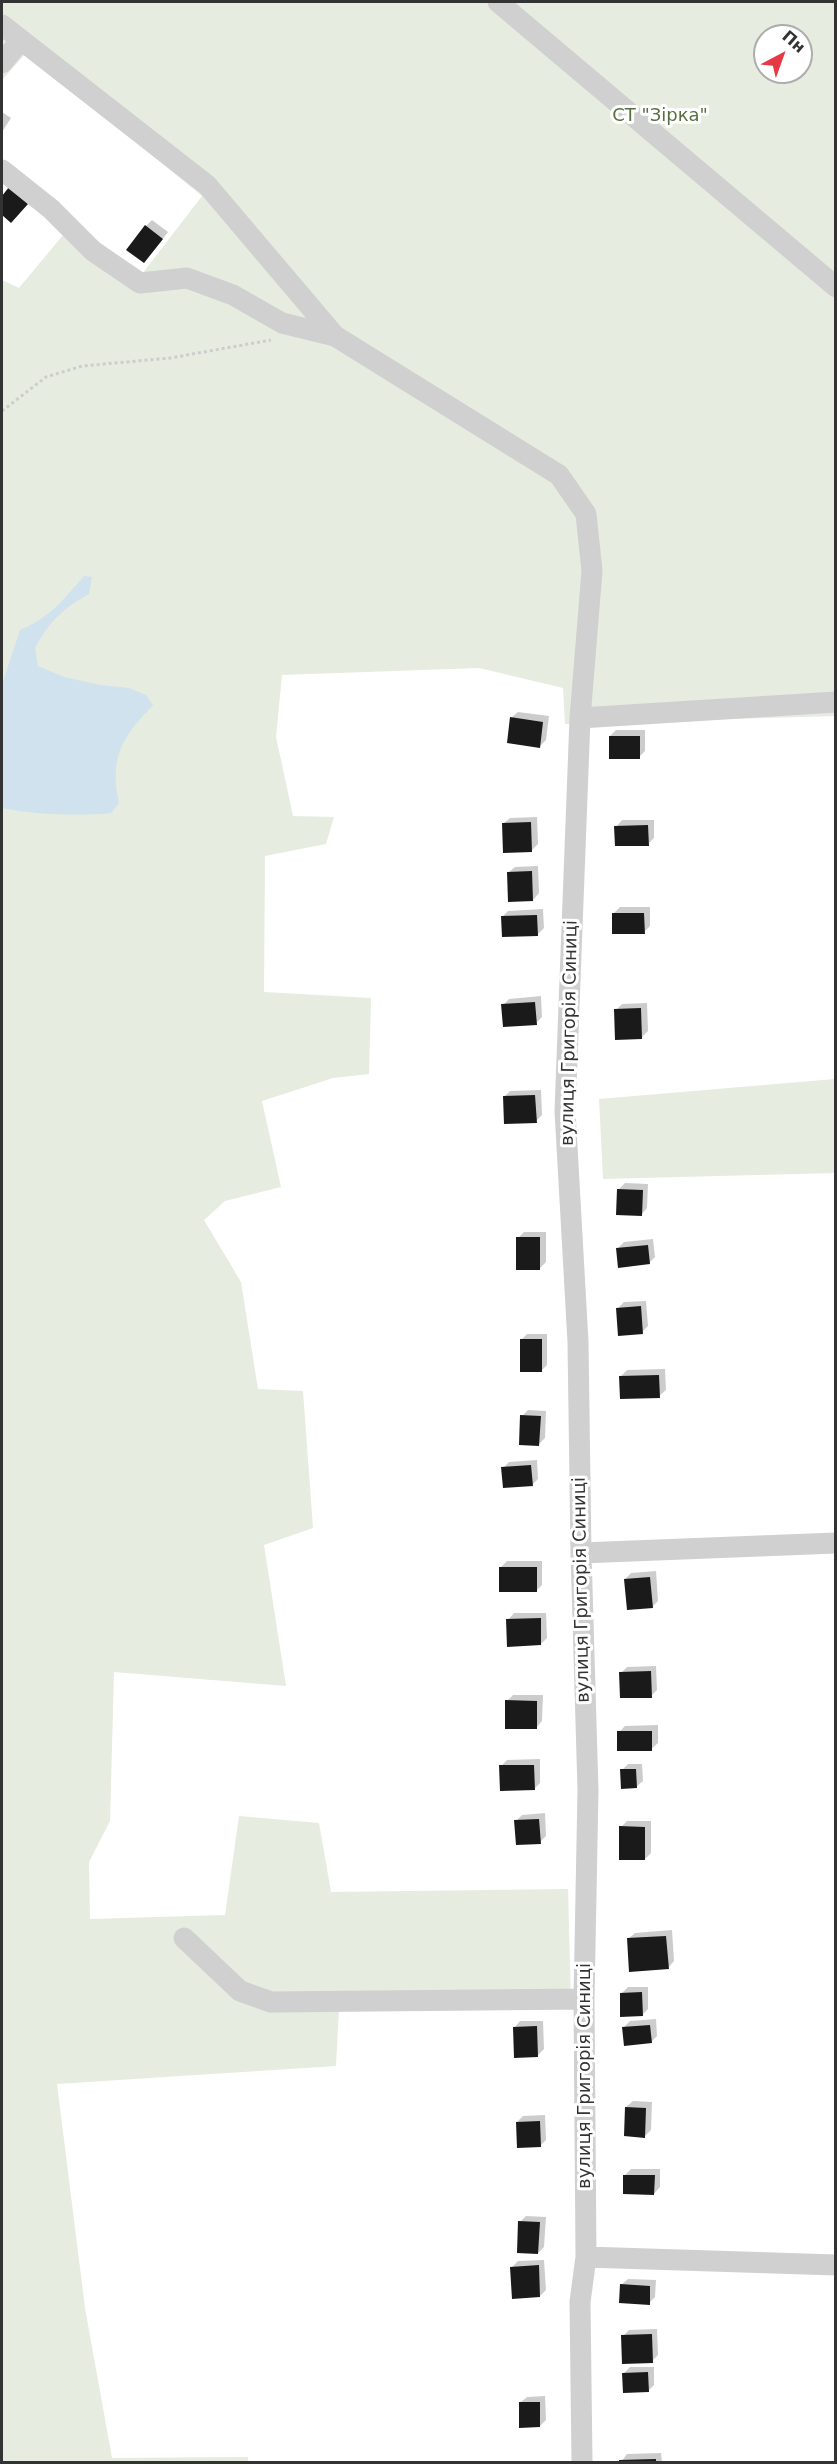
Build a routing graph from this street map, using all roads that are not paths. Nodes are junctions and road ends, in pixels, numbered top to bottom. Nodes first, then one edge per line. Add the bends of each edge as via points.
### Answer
1 (498, 2) edge
2 (2, 25) edge
3 (21, 40) junction
4 (2, 63) edge
5 (2, 170) edge
6 (836, 286) edge
7 (335, 336) junction
8 (836, 702) edge
9 (580, 718) junction
10 (836, 1543) edge
11 (581, 1553) junction
12 (184, 1938) dead end
13 (584, 1999) junction
14 (586, 2257) junction
15 (836, 2265) edge
16 (582, 2463) edge

1 - 6 street
2 - 3 street
3 - 4 street
3 - 7 street via 207,185
5 - 7 street via 51,209 93,251 140,283 187,278 233,295 282,323
7 - 9 street, вулиця Григорія Синиці via 559,475 586,514 592,571
8 - 9 street
9 - 11 street, вулиця Григорія Синиці via 566,1111 578,1342
10 - 11 street
11 - 13 street, вулиця Григорія Синиці via 588,1790
12 - 13 street via 240,1991 270,2002
13 - 14 street, вулиця Григорія Синиці
14 - 15 street
14 - 16 street, вулиця Григорія Синиці via 580,2302

